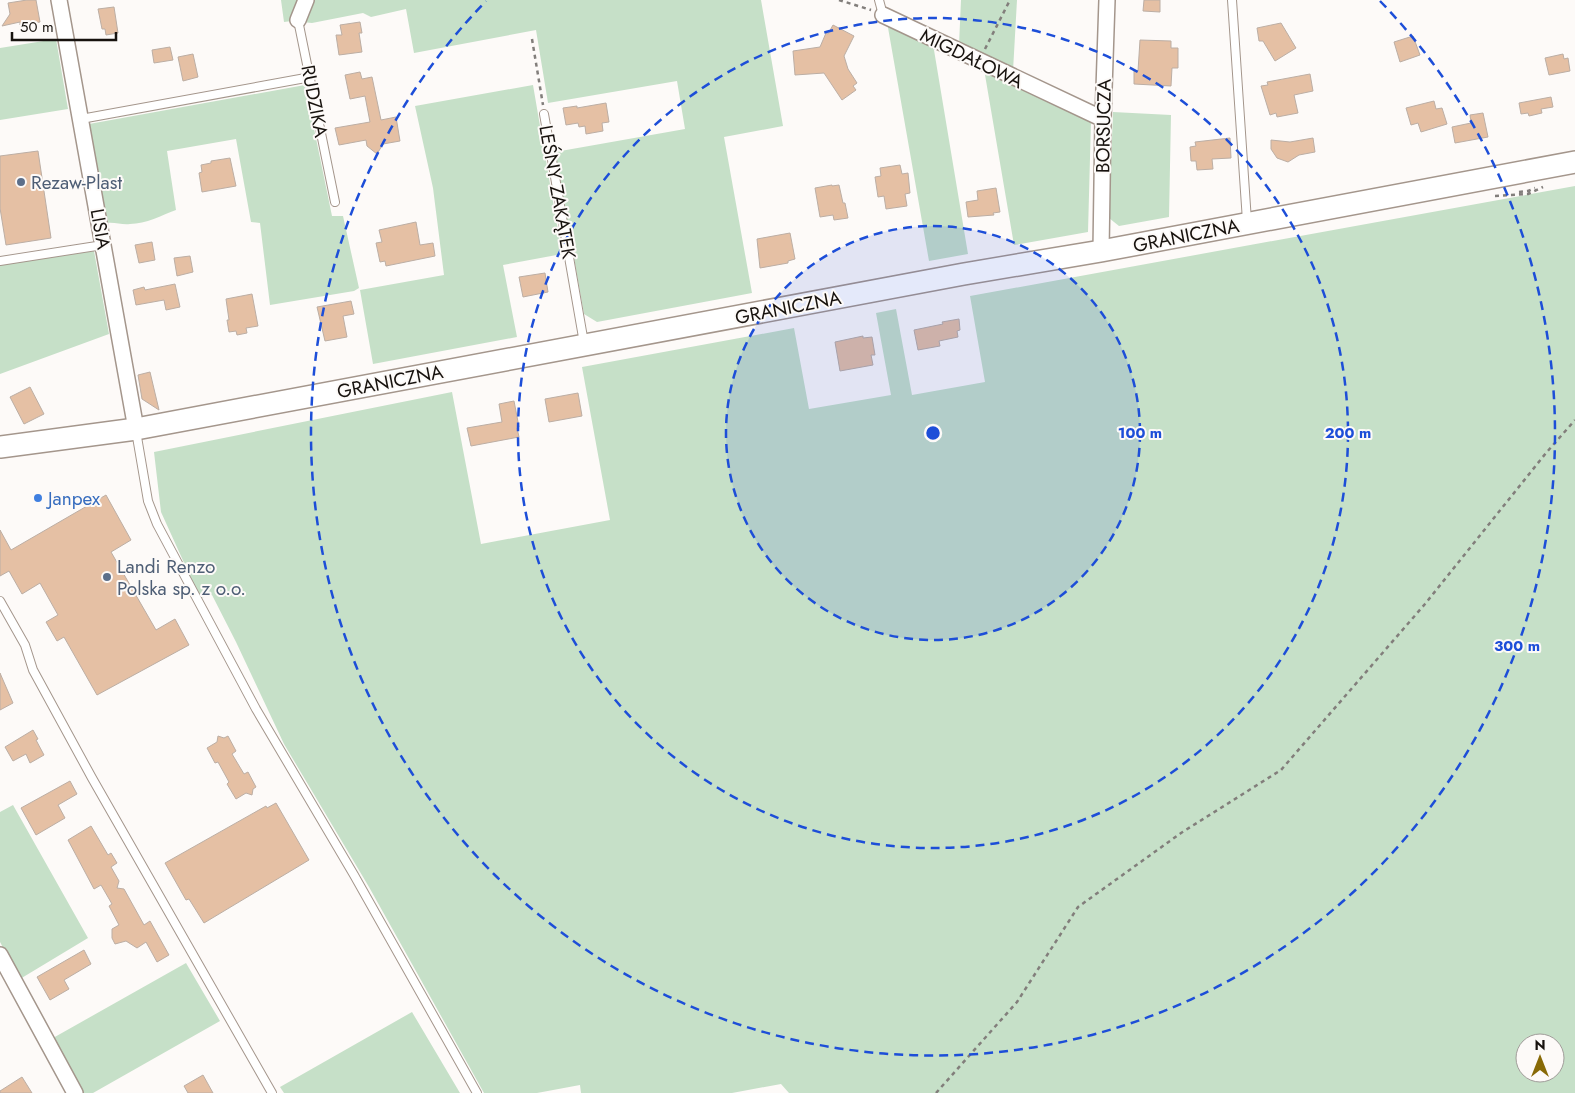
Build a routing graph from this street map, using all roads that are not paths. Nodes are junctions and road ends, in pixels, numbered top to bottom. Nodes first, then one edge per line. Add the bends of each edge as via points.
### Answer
1 (59, 0) edge
2 (306, 0) edge
3 (879, 0) edge
4 (1107, 0) edge
5 (1232, 0) edge
6 (883, 15) joint
7 (298, 20) joint
8 (311, 78) junction
9 (544, 114) road end
10 (81, 119) junction
11 (1103, 120) junction
12 (1575, 162) edge
13 (335, 202) dead end
14 (1247, 223) junction
15 (103, 245) junction
16 (1101, 251) junction
17 (0, 261) edge
18 (585, 345) junction
19 (136, 429) junction
20 (0, 447) edge
21 (0, 601) edge
22 (0, 955) edge
23 (75, 1093) edge
24 (272, 1093) edge
25 (477, 1093) edge

1 - 10 street, LISIA
2 - 7 street, RUDZIKA
3 - 6 lane
4 - 11 street, BORSUCZA
5 - 14 lane
6 - 11 street, MIGDAŁOWA
7 - 8 lane, RUDZIKA
8 - 10 lane
8 - 13 lane, RUDZIKA
9 - 18 lane, LEŚNY ZAKĄTEK
10 - 15 street, LISIA
11 - 16 street, BORSUCZA
12 - 14 street, GRANICZNA
14 - 16 street, GRANICZNA
15 - 17 lane
15 - 19 street, LISIA
16 - 18 street, GRANICZNA
18 - 19 street, GRANICZNA
19 - 20 street, GRANICZNA
19 - 25 lane via 148,501 157,524 256,709
21 - 24 lane via 26,645 33,670 51,703
22 - 23 street

